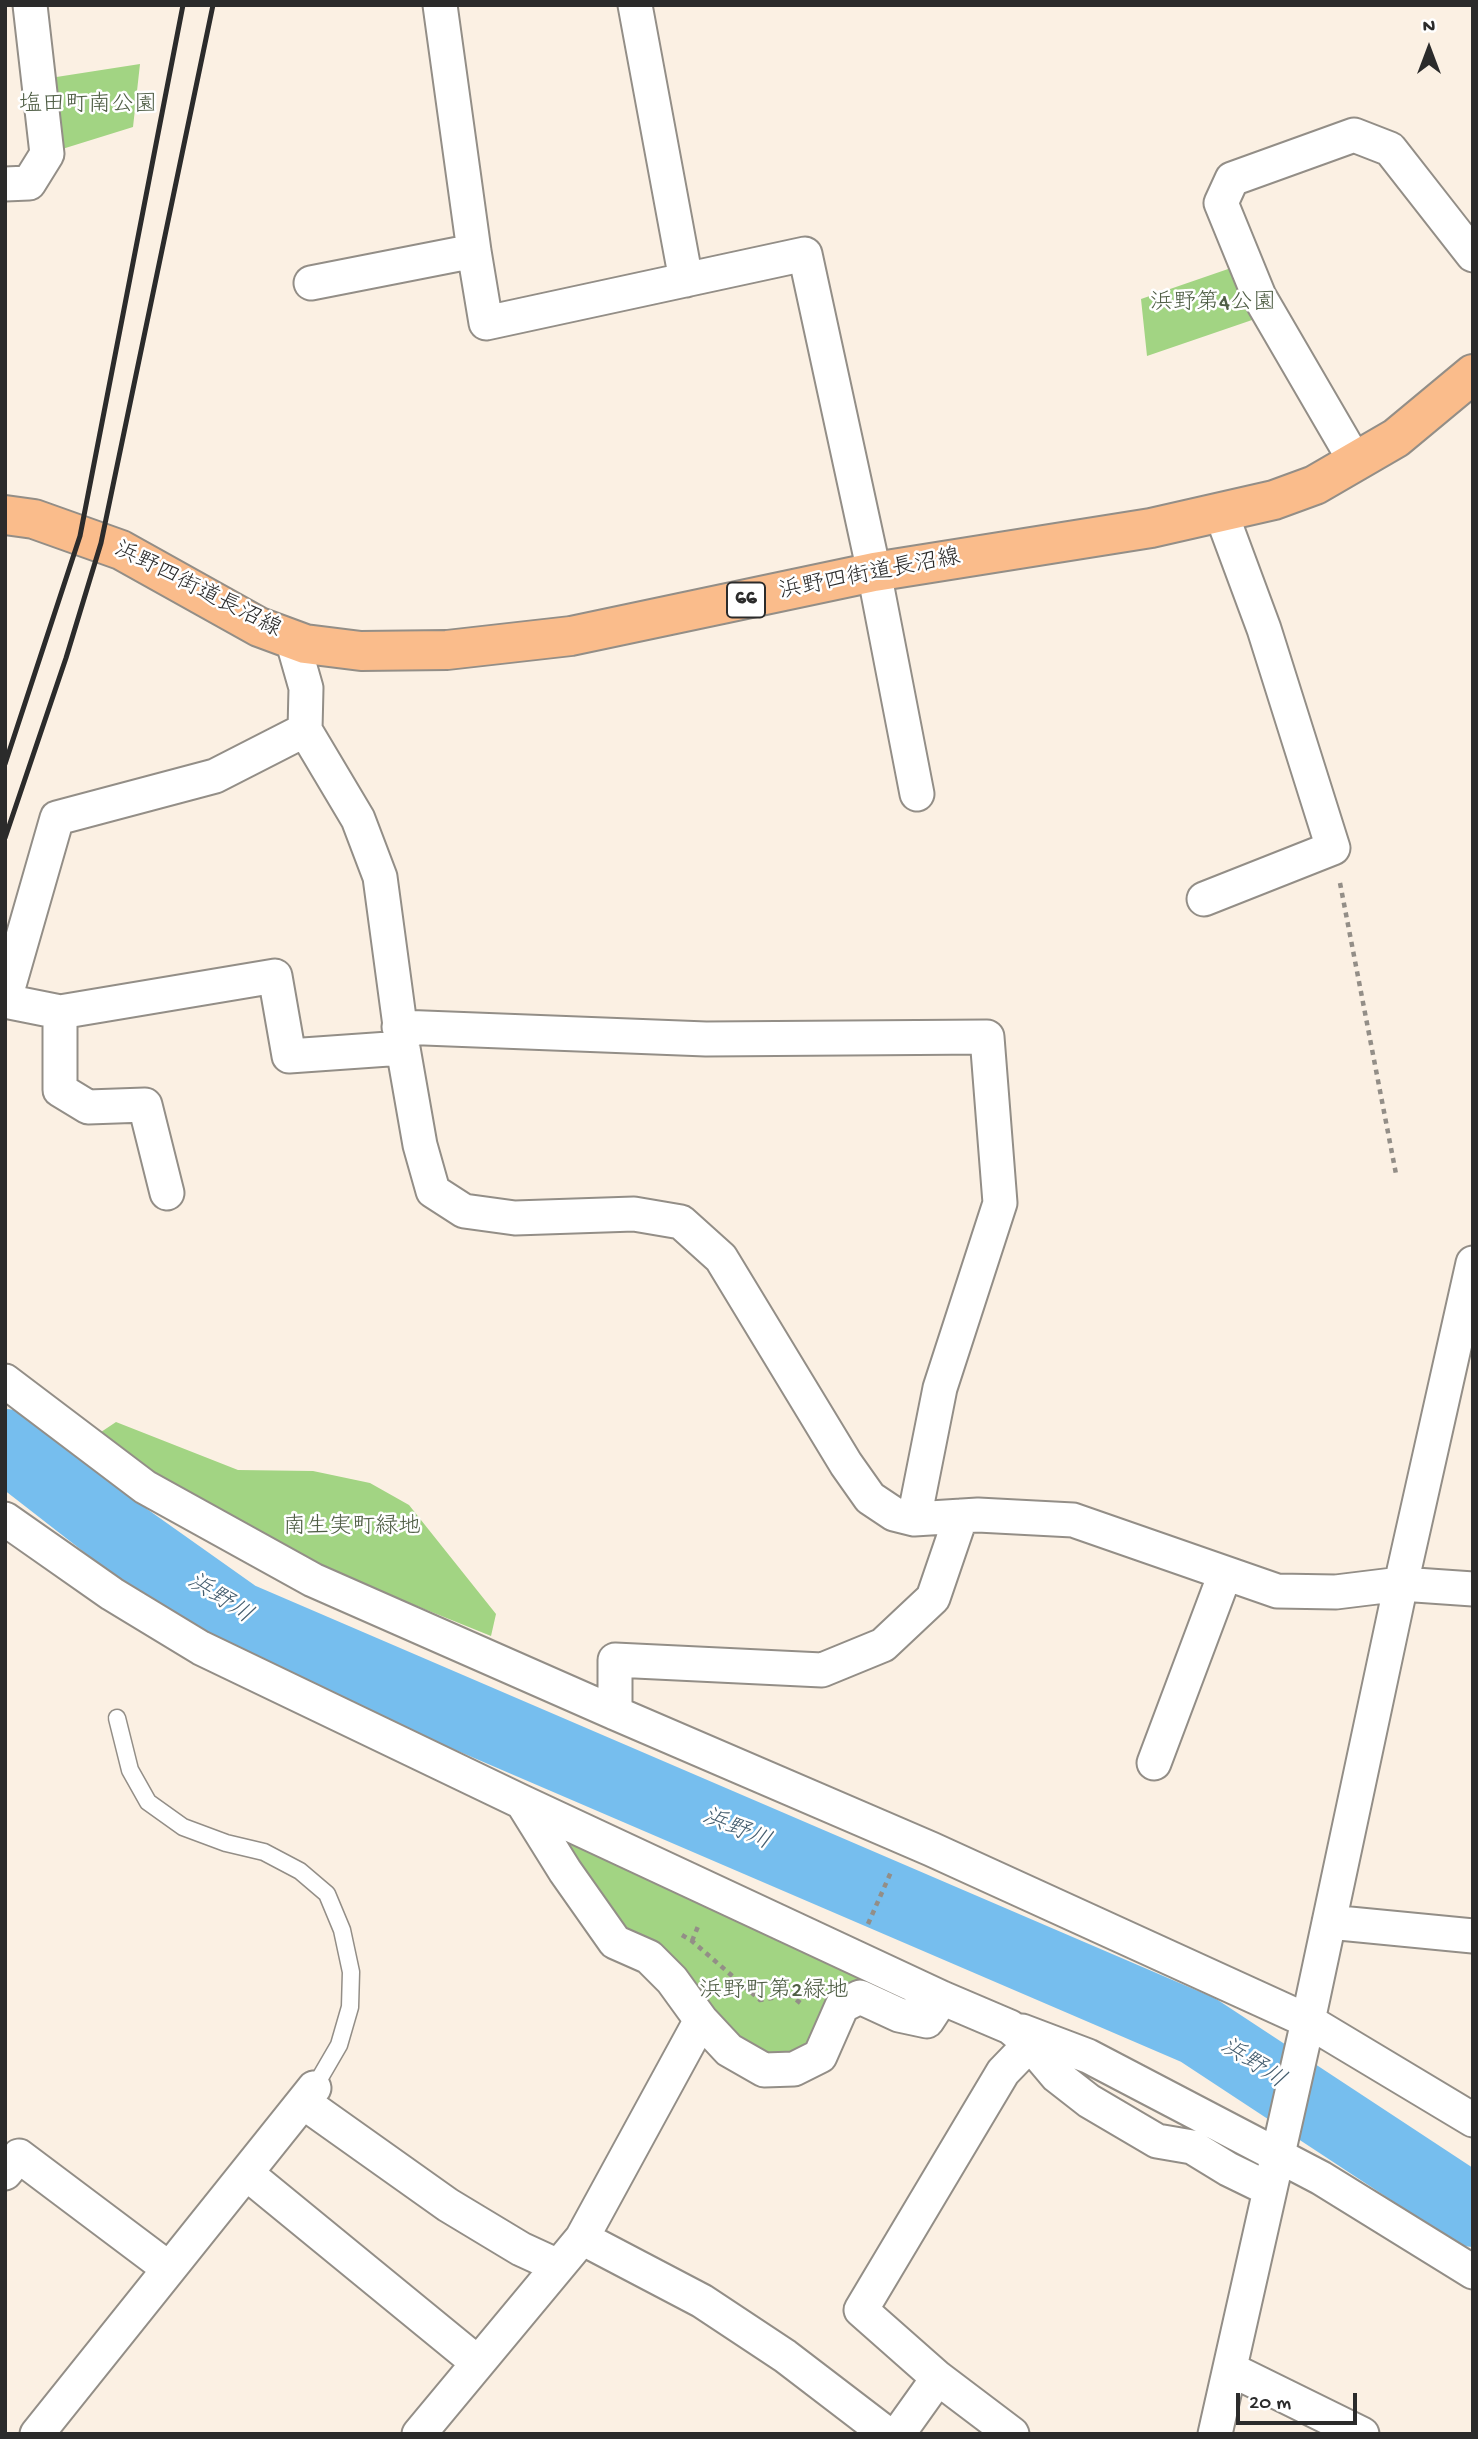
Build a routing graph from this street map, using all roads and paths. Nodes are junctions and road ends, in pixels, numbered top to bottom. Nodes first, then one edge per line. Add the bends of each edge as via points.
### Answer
1 (30, 5) edge
2 (439, 5) edge
3 (635, 5) edge
4 (5, 184) edge
5 (474, 251) junction
6 (1473, 255) edge
7 (685, 280) junction
8 (311, 283) dead end
9 (1473, 374) edge
10 (1355, 461) junction
11 (1221, 513) junction
12 (5, 515) edge
13 (874, 572) junction
14 (292, 639) junction
15 (305, 730) junction
16 (917, 794) dead end
17 (1333, 848) junction
18 (1204, 899) dead end
19 (5, 1000) edge
20 (60, 1012) junction
21 (401, 1038) junction
22 (1396, 1174) dead end
23 (167, 1193) dead end
24 (1473, 1263) edge
25 (1469, 1299) edge
26 (5, 1381) edge
27 (961, 1516) junction
28 (5, 1519) edge
29 (914, 1519) junction
30 (1226, 1574) junction
31 (1401, 1584) junction
32 (1473, 1589) edge
33 (615, 1713) junction
34 (117, 1718) dead end
35 (1154, 1763) dead end
36 (522, 1802) junction
37 (893, 1866) dead end
38 (1329, 1922) junction
39 (866, 1929) dead end
40 (681, 1934) dead end
41 (1473, 1936) edge
42 (942, 1998) junction
43 (701, 2020) junction
44 (1308, 2021) junction
45 (832, 2028) junction
46 (1020, 2036) junction
47 (309, 2095) junction
48 (1470, 2113) edge
49 (1278, 2157) junction
50 (5, 2173) edge
51 (246, 2173) junction
52 (1269, 2189) junction
53 (582, 2238) junction
54 (558, 2266) junction
55 (169, 2268) junction
56 (1473, 2272) edge
57 (478, 2363) junction
58 (1230, 2369) junction
59 (938, 2378) junction
60 (37, 2434) edge
61 (419, 2434) edge
62 (887, 2434) edge
63 (898, 2434) edge
64 (1012, 2434) edge
65 (1216, 2434) edge
66 (1363, 2434) edge

1 - 4 street via 47,154 29,183
2 - 5 street
3 - 7 street
5 - 7 street via 486,323
5 - 8 street
6 - 10 street via 1390,149 1354,135 1232,179 1221,203 1259,296
7 - 13 street via 805,254
9 - 10 main road, 浜野四街道長沼線 / 66 via 1396,438
10 - 11 main road, 浜野四街道長沼線 / 66 via 1315,485
11 - 13 main road, 浜野四街道長沼線 / 66
11 - 17 street via 1264,629
12 - 14 main road, 浜野四街道長沼線 / 66 via 34,519 121,550 259,627
13 - 14 main road, 浜野四街道長沼線 / 66 via 571,636 422,651 361,651
13 - 16 street
14 - 15 street via 306,688
15 - 19 street via 215,776 57,818
15 - 21 street via 358,819 380,877
17 - 18 street
17 - 22 path
19 - 20 street
20 - 21 street via 275,976 289,1056
20 - 23 street via 60,1090 88,1107 145,1105
21 - 29 street via 433,1191 464,1211 515,1218 634,1214 681,1222 721,1258 870,1498 894,1514
21 - 29 street via 986,1037 1000,1203 940,1388
24 - 25 street
25 - 31 street
26 - 33 street via 145,1487 313,1580
27 - 29 street
27 - 30 street via 1073,1520
27 - 33 street via 933,1598 883,1645 822,1670 615,1660
28 - 36 street via 112,1594 201,1648
30 - 31 street via 1277,1591 1336,1592
30 - 35 street
31 - 32 street
31 - 38 street
33 - 44 street via 931,1849
34 - 47 lane via 130,1770 148,1802 183,1827 264,1852 300,1871 327,1894 342,1930 351,1972 350,2007 339,2045
36 - 42 street
36 - 43 street via 615,1942 649,1957
37 - 39 path
38 - 41 street
38 - 44 street
40 - 45 path via 760,2000 790,1994
42 - 45 street via 927,2021 860,1997 842,2006
42 - 46 street
43 - 45 street via 729,2050 764,2070 794,2069 820,2056
43 - 53 street
44 - 48 street
44 - 49 street
46 - 49 street via 1088,2056
46 - 52 street via 1057,2077 1089,2101 1157,2141 1192,2147
46 - 59 street via 861,2310
47 - 51 street
47 - 54 street via 448,2205
49 - 52 street
49 - 56 street via 1321,2178
50 - 55 street via 19,2156
51 - 55 street
51 - 57 street
52 - 58 street
53 - 54 street
53 - 62 street via 702,2301 785,2356
54 - 57 street
55 - 60 street
57 - 61 street
58 - 65 street
58 - 66 street
59 - 63 street
59 - 64 street

